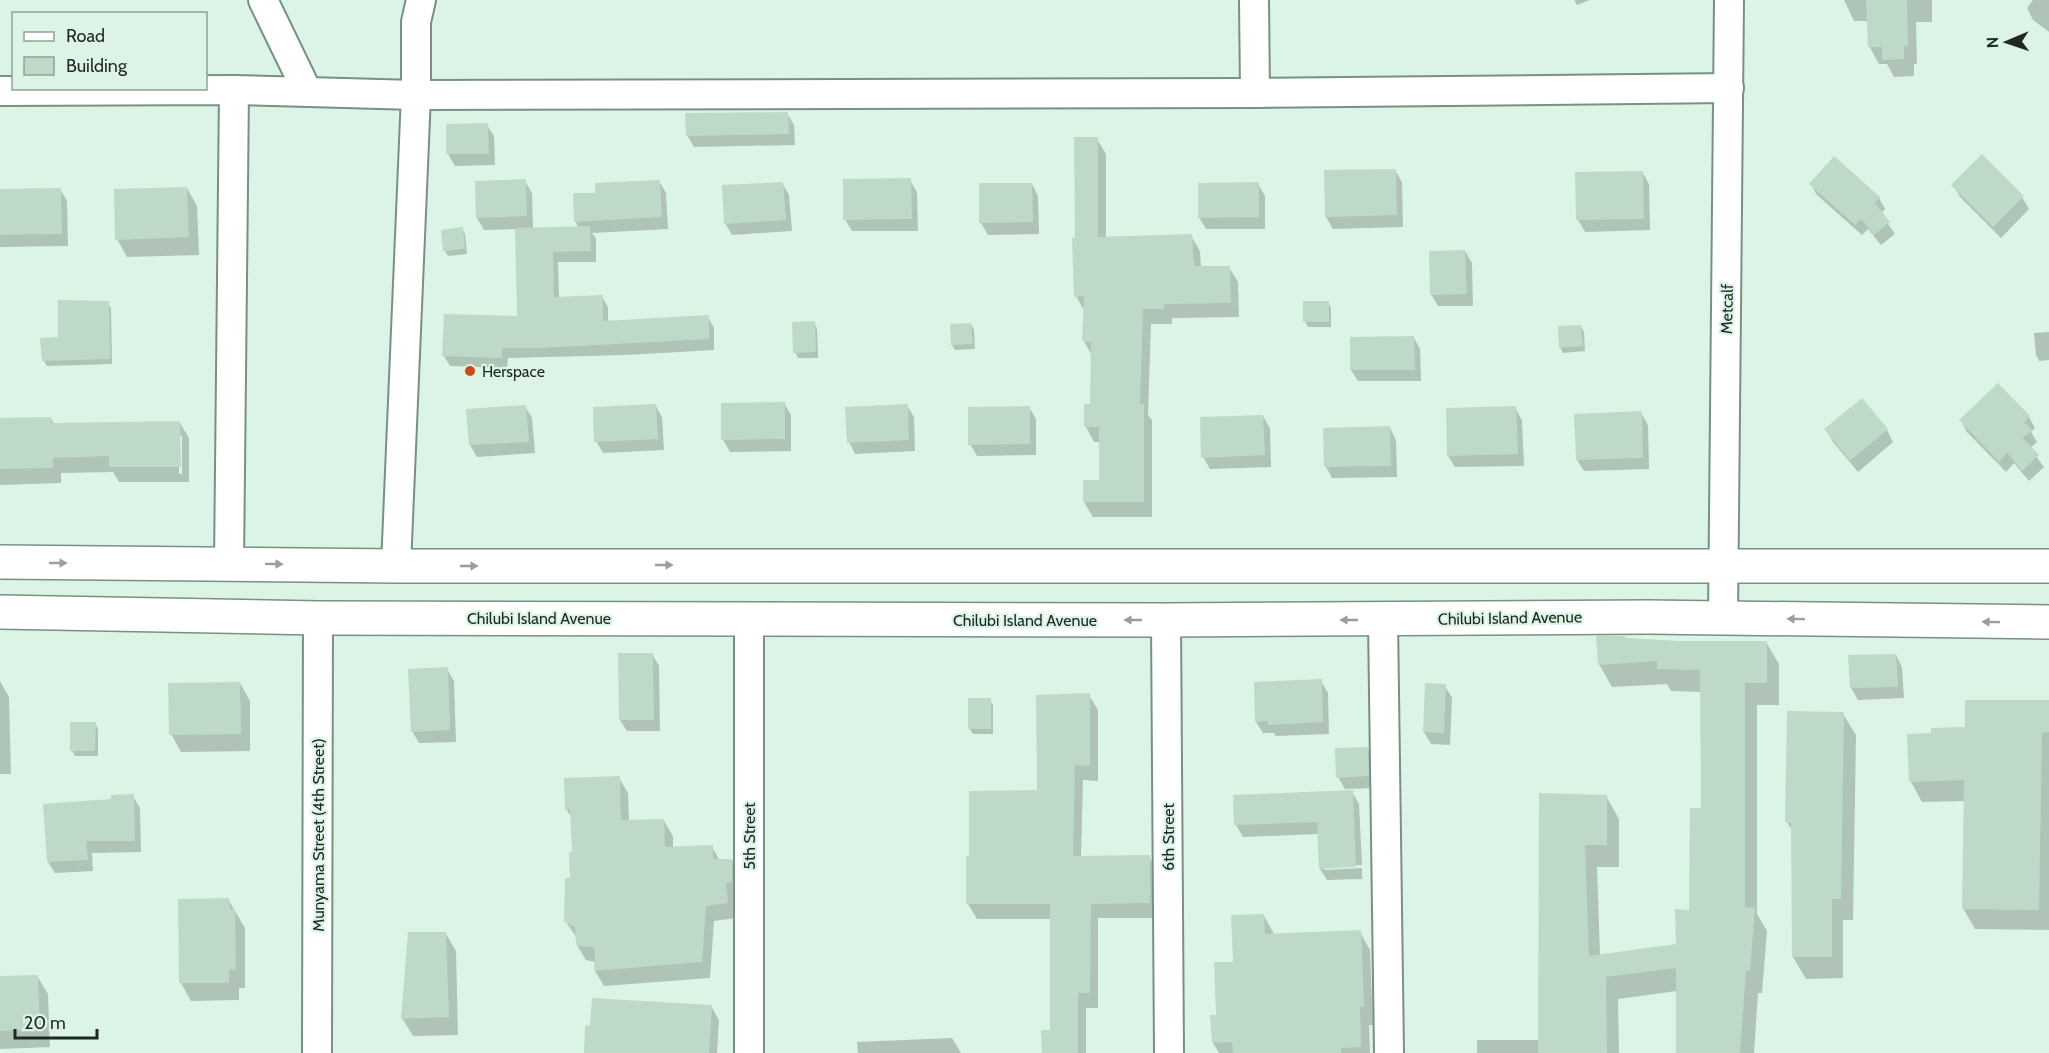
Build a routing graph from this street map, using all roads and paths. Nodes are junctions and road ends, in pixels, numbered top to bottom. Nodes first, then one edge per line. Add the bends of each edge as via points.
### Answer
1 (263, 0) edge
2 (421, 0) edge
3 (1254, 0) edge
4 (1729, 0) edge
5 (1729, 88) junction
6 (234, 90) junction
7 (0, 91) edge
8 (308, 91) junction
9 (1255, 93) junction
10 (416, 95) junction
11 (0, 562) edge
12 (229, 564) junction
13 (1724, 565) junction
14 (396, 566) junction
15 (2049, 566) edge
16 (0, 612) edge
17 (318, 618) junction
18 (1723, 618) junction
19 (749, 619) junction
20 (1166, 620) junction
21 (1383, 620) junction
22 (2049, 622) edge
23 (317, 1053) edge
24 (749, 1053) edge
25 (1169, 1053) edge
26 (1389, 1053) edge

1 - 8 street
2 - 10 street via 416,22
3 - 9 street
4 - 5 street, Metcalf
5 - 9 street
5 - 13 street, Metcalf
6 - 7 street
6 - 8 street
6 - 12 street
8 - 10 street
9 - 10 street
10 - 14 street
11 -> 12 street
12 -> 14 street
14 -> 13 street
13 - 15 street
13 - 18 street, Metcalf
16 - 17 street, Chilubi Island Avenue
17 - 19 street, Chilubi Island Avenue
17 - 23 street, Munyama Street (4th Street)
18 - 21 street, Chilubi Island Avenue
22 -> 18 street, Chilubi Island Avenue
20 -> 19 street, Chilubi Island Avenue
19 - 24 street, 5th Street
21 -> 20 street, Chilubi Island Avenue
20 - 25 street, 6th Street
21 - 26 street

